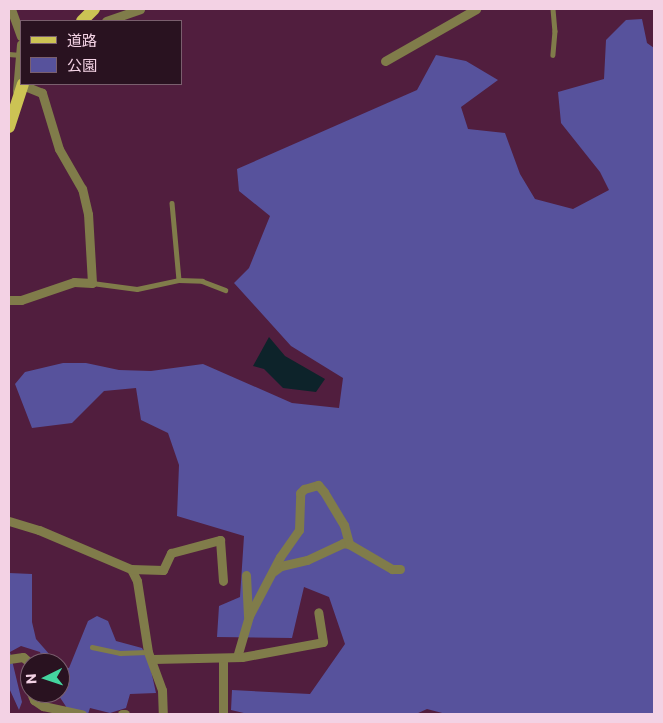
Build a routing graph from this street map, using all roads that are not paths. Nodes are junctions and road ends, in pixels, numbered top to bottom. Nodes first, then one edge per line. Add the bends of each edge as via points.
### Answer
1 (11, 9) edge
2 (94, 9) edge
3 (140, 9) edge
4 (476, 9) edge
5 (552, 9) edge
6 (83, 20) edge
7 (109, 20) edge
8 (20, 33) edge
9 (9, 54) edge
10 (20, 55) edge
11 (553, 55) dead end
12 (385, 61) dead end
13 (21, 88) edge
14 (9, 126) edge
15 (172, 203) dead end
16 (179, 280) junction
17 (92, 283) junction
18 (225, 290) dead end
19 (9, 300) edge
20 (9, 521) edge
21 (349, 544) junction
22 (400, 569) dead end
23 (131, 570) junction
24 (274, 570) junction
25 (246, 575) dead end
26 (223, 581) dead end
27 (318, 612) dead end
28 (248, 619) junction
29 (92, 647) dead end
30 (151, 656) junction
31 (223, 658) junction
32 (237, 658) junction
33 (38, 703) edge
34 (82, 714) edge
35 (163, 714) edge
36 (223, 714) edge

1 - 8 street
2 - 6 main road
3 - 7 street
4 - 12 street
5 - 11 lane
9 - 10 lane
13 - 14 main road
13 - 17 street via 42,93 59,149 82,189 88,214
15 - 16 lane
16 - 17 lane via 137,289
16 - 18 lane via 202,281
17 - 19 street via 74,282 21,300
20 - 23 street via 39,530
21 - 22 street via 392,569
21 - 24 street via 343,543 307,560
21 - 24 street via 344,525 324,492 318,485 312,486 300,493 299,530
23 - 26 street via 163,570 171,553 220,540
23 - 30 street via 137,581
24 - 28 street
25 - 28 street
27 - 32 street via 323,642
28 - 32 street
29 - 30 lane
30 - 31 street
30 - 35 street via 162,690
31 - 32 street
31 - 36 street
33 - 34 street

